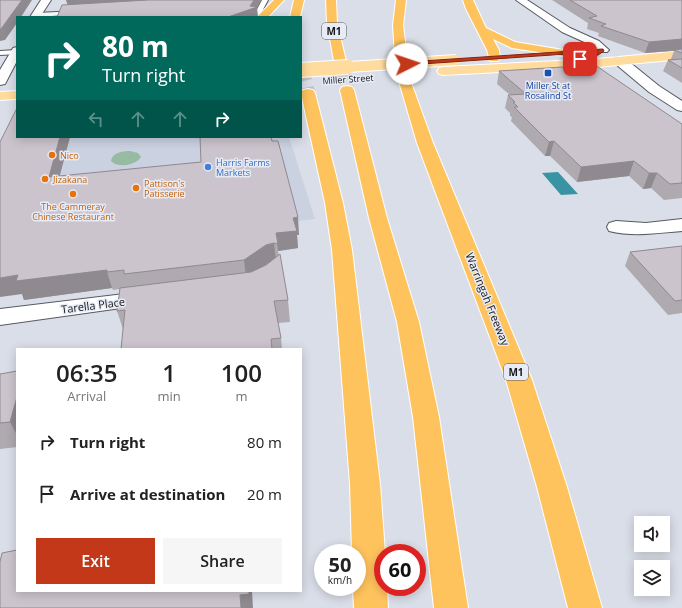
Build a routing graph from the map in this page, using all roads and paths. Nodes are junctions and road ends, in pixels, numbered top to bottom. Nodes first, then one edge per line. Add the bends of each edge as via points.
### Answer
1 (46, 0) edge
2 (265, 0) edge
3 (279, 0) edge
4 (300, 0) edge
5 (331, 0) edge
6 (401, 0) edge
7 (468, 0) edge
8 (521, 0) edge
9 (83, 12) edge
10 (35, 16) edge
11 (256, 16) edge
12 (263, 16) edge
13 (295, 16) edge
14 (482, 30) junction
15 (566, 30) junction
16 (682, 46) edge
17 (16, 51) edge
18 (567, 52) joint
19 (0, 53) edge
20 (596, 54) junction
21 (676, 56) edge
22 (400, 57) tunnel mouth
23 (494, 58) junction
24 (340, 61) tunnel mouth
25 (618, 61) junction
26 (462, 67) junction
27 (302, 70) edge
28 (0, 82) edge
29 (406, 86) tunnel mouth
30 (305, 88) edge
31 (654, 89) junction
32 (347, 90) tunnel mouth
33 (16, 95) edge
34 (0, 96) edge
35 (16, 105) edge
36 (0, 106) edge
37 (682, 107) edge
38 (682, 225) edge
39 (616, 227) dead end
40 (166, 296) edge
41 (0, 317) edge
42 (371, 608) edge
43 (451, 608) edge
44 (585, 608) edge

1 - 10 street
2 - 11 lane
3 - 12 highway
4 - 13 highway
5 - 24 highway, M1 via 332,23
6 - 22 highway via 398,25
7 - 14 highway
8 - 15 street
9 - 10 lane
14 - 18 highway via 512,45
14 - 23 highway via 493,50
15 - 20 street via 578,45
15 - 20 street via 595,43
16 - 20 main road, Miller Street
17 - 19 lane
17 - 28 street
18 - 23 main road
20 - 21 main road
20 - 25 main road, Miller Street
20 - 26 main road, Miller Street via 545,65
20 - 31 street via 621,74
21 - 25 main road, Miller Street
23 - 26 main road via 484,65
25 - 31 street
26 - 27 main road, Miller Street, bridge
26 - 30 main road, Miller Street
29 - 44 highway, Warringah Freeway / M1 via 424,143 519,380
30 - 42 highway via 334,204 342,250 364,484
31 - 37 street
32 - 43 highway via 378,218 408,322 426,417
33 - 34 main road
35 - 36 main road
38 - 39 street
40 - 41 street, Tarella Place

